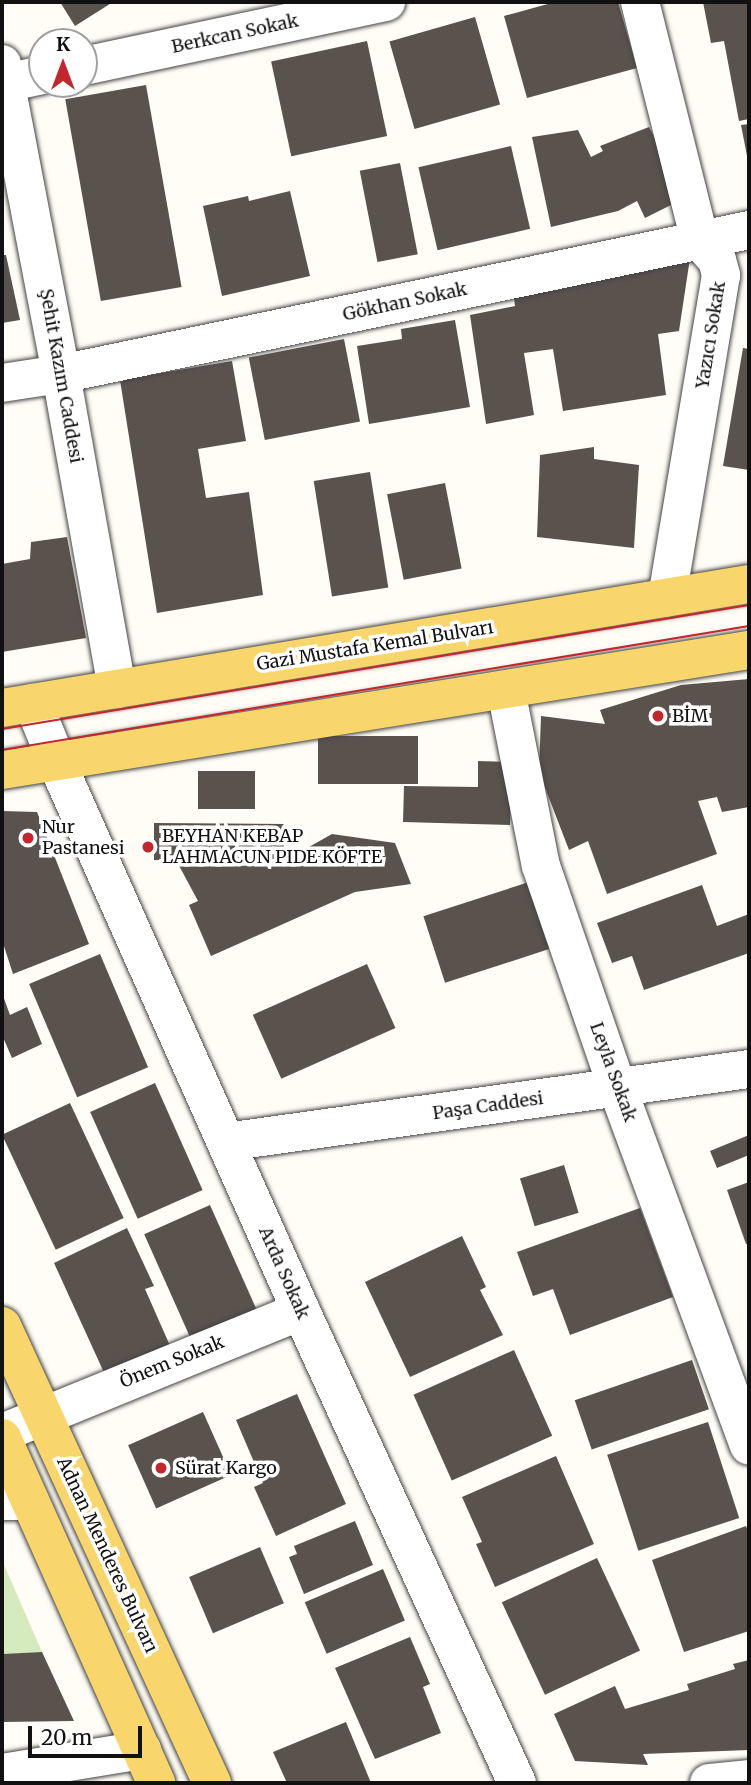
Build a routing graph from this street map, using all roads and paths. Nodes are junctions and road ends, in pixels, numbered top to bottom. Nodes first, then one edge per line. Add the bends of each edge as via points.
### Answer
1 (386, 2) edge
2 (640, 2) edge
3 (98, 63) edge
4 (3, 74) edge
5 (28, 75) edge
6 (749, 230) edge
7 (700, 241) junction
8 (61, 374) junction
9 (2, 383) edge
10 (749, 584) edge
11 (667, 597) junction
12 (749, 650) edge
13 (117, 689) junction
14 (506, 690) junction
15 (18, 705) edge
16 (56, 761) junction
17 (2, 770) edge
18 (749, 1069) edge
19 (617, 1087) junction
20 (226, 1142) junction
21 (301, 1311) junction
22 (2, 1326) edge
23 (43, 1414) junction
24 (746, 1428) edge
25 (2, 1433) edge
26 (2, 1438) edge
27 (16, 1500) edge
28 (149, 1767) edge
29 (2, 1773) edge
30 (749, 1779) edge
31 (212, 1783) edge
32 (517, 1783) edge
33 (709, 1783) edge

1 - 3 street, Berkcan Sokak
2 - 7 street, Yazıcı Sokak
4 - 5 street
4 - 8 street, Şehit Kazım Caddesi
6 - 7 street, Gökhan Sokak
7 - 8 street, Gökhan Sokak
7 - 11 street, Yazıcı Sokak via 718,260 721,275
8 - 9 street, Gökhan Sokak
8 - 13 street, Şehit Kazım Caddesi
10 - 11 main road, Gazi Mustafa Kemal Bulvarı
11 - 13 main road, Gazi Mustafa Kemal Bulvarı
12 - 14 main road
13 - 15 main road, Gazi Mustafa Kemal Bulvarı
14 - 16 main road
14 - 19 street, Leyla Sokak via 541,866
15 - 16 street, Arda Sokak
16 - 17 main road
16 - 20 street, Arda Sokak
18 - 19 street, Paşa Caddesi
19 - 20 street, Paşa Caddesi
19 - 24 street, Leyla Sokak
20 - 21 street, Arda Sokak
21 - 23 street, Önem Sokak
21 - 32 street, Arda Sokak
22 - 23 main road, Adnan Menderes Bulvarı
23 - 25 street, Önem Sokak
23 - 31 main road, Adnan Menderes Bulvarı
26 - 27 main road
27 - 28 main road
28 - 29 street
30 - 33 street

